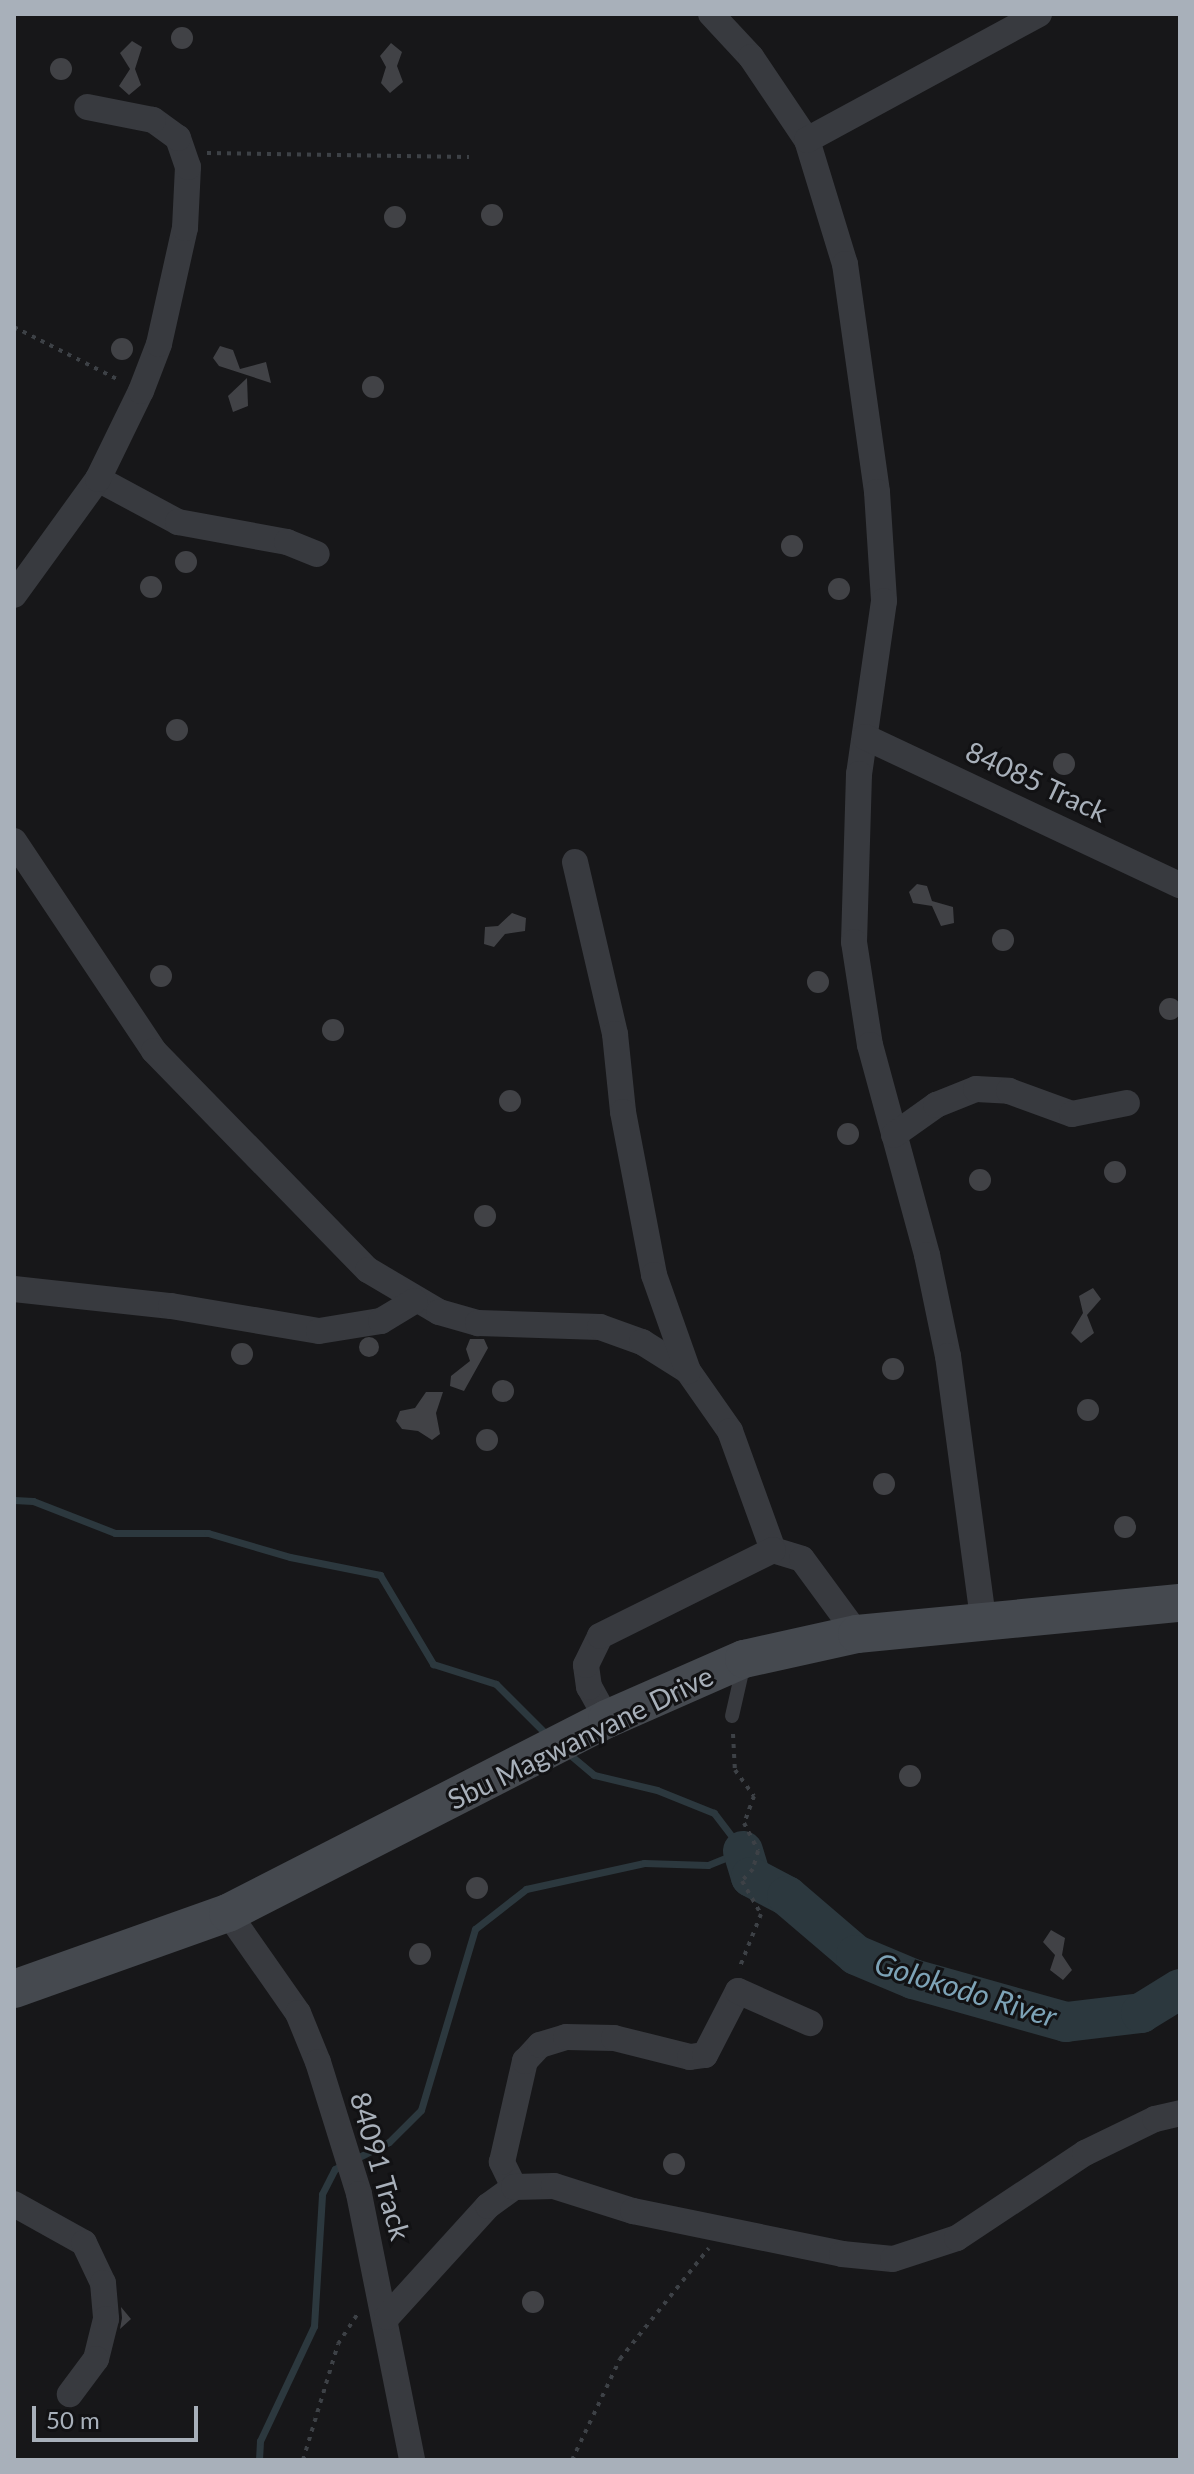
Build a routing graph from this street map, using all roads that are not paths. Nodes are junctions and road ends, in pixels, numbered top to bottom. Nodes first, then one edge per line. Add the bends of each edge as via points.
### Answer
1 (711, 14) edge
2 (1039, 14) edge
3 (87, 107) dead end
4 (807, 140) junction
5 (98, 479) junction
6 (317, 554) dead end
7 (14, 595) edge
8 (865, 737) junction
9 (14, 841) edge
10 (575, 862) dead end
11 (1180, 885) edge
12 (1127, 1103) dead end
13 (894, 1135) junction
14 (14, 1289) edge
15 (414, 1301) junction
16 (688, 1371) junction
17 (773, 1550) junction
18 (1180, 1603) edge
19 (983, 1619) junction
20 (857, 1634) junction
21 (744, 1659) junction
22 (732, 1716) road end
23 (599, 1723) junction
24 (228, 1913) junction
25 (14, 1989) edge
26 (810, 2023) dead end
27 (1180, 2113) edge
28 (514, 2187) junction
29 (14, 2204) edge
30 (387, 2317) junction
31 (70, 2394) dead end
32 (412, 2460) edge

1 - 4 street via 751,57
2 - 4 street
3 - 5 street via 168,127 185,152 185,228 159,344
4 - 8 street via 845,264 877,492 884,601
5 - 6 street via 178,522 278,540
5 - 7 street
8 - 11 street, 84085 Track
8 - 13 street via 856,812 854,942 870,1045
9 - 15 street via 154,1051 352,1256
10 - 16 street via 615,1034 623,1112 654,1275
12 - 13 street via 1072,1114 1009,1091 976,1089 936,1105
13 - 19 street via 948,1356
14 - 15 street via 171,1306 319,1331 381,1321
15 - 16 street via 478,1323 600,1327 642,1342
16 - 17 street via 730,1431
17 - 20 street via 802,1559
17 - 23 street via 600,1636 586,1665
18 - 19 main road, Sbu Magwanyane Drive
19 - 20 main road, Sbu Magwanyane Drive
20 - 21 main road, Sbu Magwanyane Drive
21 - 22 lane
21 - 23 main road, Sbu Magwanyane Drive
23 - 24 main road, Sbu Magwanyane Drive
24 - 25 main road, Sbu Magwanyane Drive
24 - 30 street, 84091 Track via 298,2013 348,2163
26 - 28 street via 738,1991 705,2055 690,2057 614,2038 566,2037 540,2045 525,2061 502,2162
27 - 28 street via 1155,2119 1085,2153 957,2238 925,2252 865,2258 633,2211 554,2186
28 - 30 street via 488,2206
29 - 31 street via 84,2243 103,2283 106,2319 96,2359
30 - 32 street, 84091 Track

